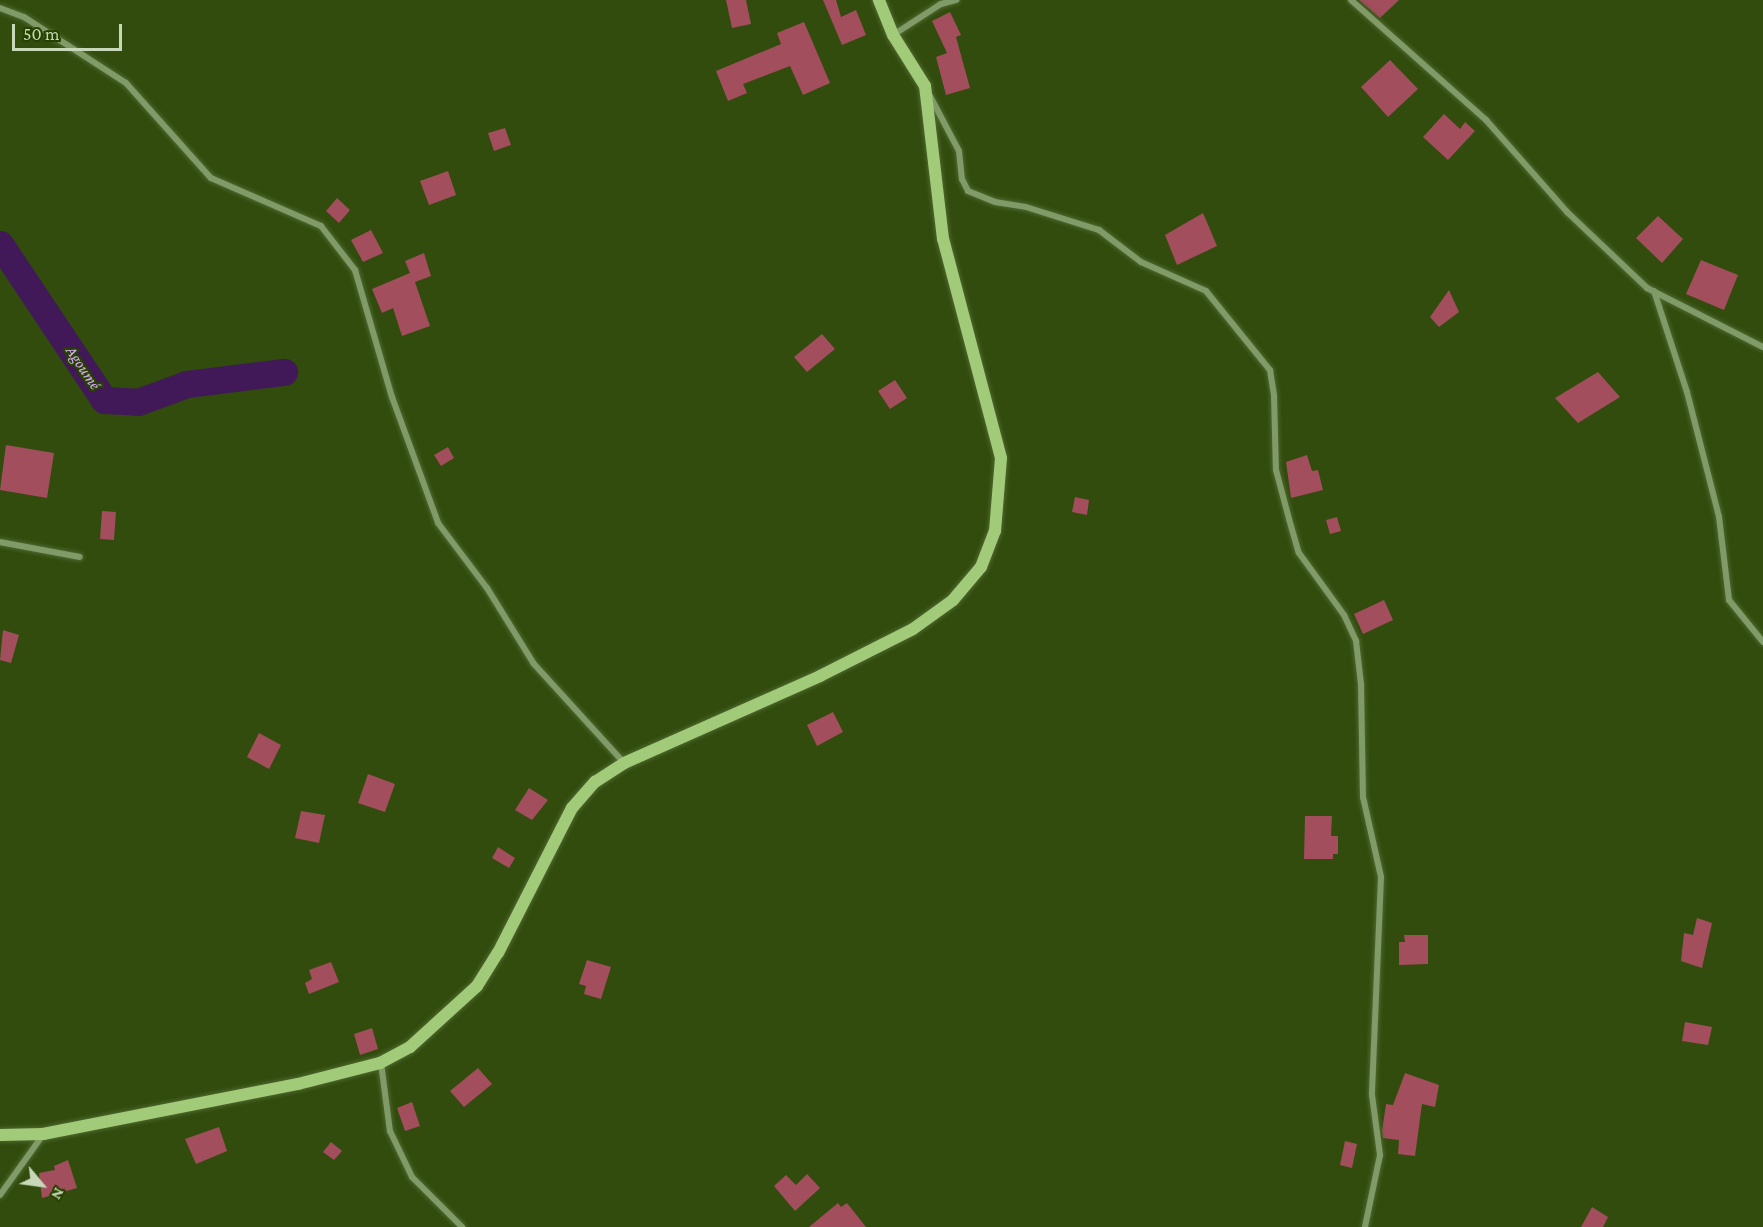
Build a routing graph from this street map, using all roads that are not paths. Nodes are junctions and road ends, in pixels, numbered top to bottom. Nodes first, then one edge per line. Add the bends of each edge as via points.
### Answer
1 (879, 0) edge
2 (956, 0) edge
3 (1351, 0) edge
4 (0, 8) edge
5 (893, 35) junction
6 (925, 86) junction
7 (1654, 291) junction
8 (1763, 347) edge
9 (0, 542) edge
10 (80, 556) dead end
11 (1763, 642) edge
12 (624, 763) junction
13 (380, 1063) junction
14 (43, 1134) junction
15 (0, 1135) edge
16 (0, 1195) edge
17 (462, 1227) edge
18 (1365, 1227) edge

1 - 5 street
2 - 5 street via 941,4
3 - 7 street via 1486,120 1567,212
4 - 12 street via 24,17 126,83 211,178 321,226 355,270 392,397 438,523 487,588 534,664
5 - 6 street
6 - 12 street via 943,239 1001,458 995,531 981,567 953,600 913,629 820,676
6 - 18 street via 959,151 962,179 969,191 995,202 1026,207 1100,230 1141,262 1206,291 1270,370 1276,470 1289,519 1299,553 1344,615 1356,641 1361,684 1363,797 1382,877 1372,1095 1380,1155
7 - 8 street
7 - 11 street via 1687,392 1719,517 1729,600
9 - 10 street
12 - 13 street via 595,782 572,808 477,986 435,1027
13 - 14 street via 231,1098
13 - 17 street via 390,1131 412,1177
14 - 15 street
14 - 16 street

